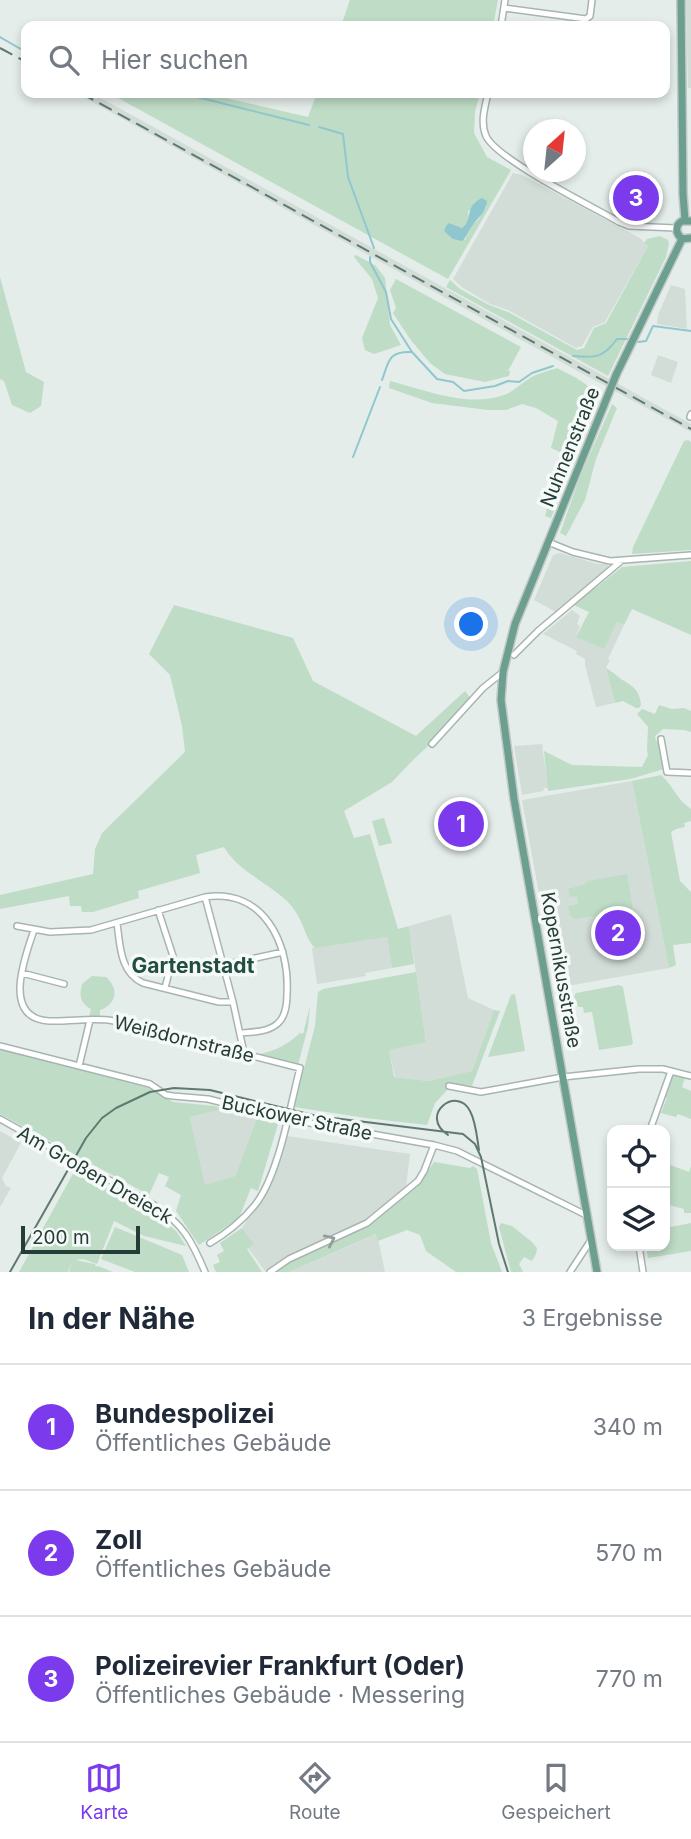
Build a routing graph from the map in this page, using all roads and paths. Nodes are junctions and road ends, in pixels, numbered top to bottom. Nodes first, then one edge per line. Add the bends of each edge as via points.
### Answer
1 (505, 0) edge
2 (592, 0) edge
3 (681, 0) edge
4 (504, 8) junction
5 (566, 17) junction
6 (502, 21) edge
7 (566, 21) edge
8 (487, 98) edge
9 (688, 220) edge
10 (676, 228) junction
11 (691, 238) edge
12 (682, 239) junction
13 (548, 542) junction
14 (691, 555) edge
15 (621, 561) junction
16 (514, 655) dead end
17 (503, 672) junction
18 (661, 739) dead end
19 (432, 744) dead end
20 (690, 775) edge
21 (205, 897) junction
22 (158, 910) junction
23 (117, 923) junction
24 (17, 926) dead end
25 (34, 930) junction
26 (283, 952) junction
27 (224, 965) junction
28 (22, 973) junction
29 (64, 984) dead end
30 (165, 988) junction
31 (233, 1002) junction
32 (90, 1020) junction
33 (241, 1033) junction
34 (0, 1046) edge
35 (244, 1053) junction
36 (691, 1065) edge
37 (79, 1066) junction
38 (671, 1071) junction
39 (689, 1075) edge
40 (563, 1077) junction
41 (449, 1086) dead end
42 (0, 1119) edge
43 (287, 1119) junction
44 (652, 1125) edge
45 (434, 1144) junction
46 (586, 1215) junction
47 (591, 1240) junction
48 (210, 1243) dead end
49 (640, 1251) edge
50 (205, 1272) edge
51 (270, 1272) edge
52 (570, 1272) edge
53 (597, 1272) edge
54 (643, 1272) edge

1 - 4 street
2 - 5 street via 586,19
3 - 9 main road via 683,194
4 - 5 street
4 - 6 street
5 - 7 street
8 - 10 street via 486,137 511,161 628,226
9 - 10 main road
10 - 12 main road
11 - 12 main road
12 - 13 main road, Nuhnenstraße, bridge via 616,375
13 - 15 street
13 - 17 main road, Nuhnenstraße via 515,624
14 - 15 street
15 - 16 street
17 - 19 street
17 - 40 main road, Kopernikusstraße via 501,700 514,799
18 - 20 street via 667,772
21 - 22 street
21 - 26 street via 233,897 252,906 274,930
21 - 27 street
22 - 23 street
22 - 30 street via 173,956
23 - 25 street via 91,930
23 - 30 street via 122,956 131,975
24 - 25 street
25 - 28 street, Weißdornstraße
26 - 27 street
26 - 33 street via 288,982 283,1017 270,1029
27 - 31 street
28 - 29 street
28 - 32 street, Weißdornstraße via 21,1000 33,1016 46,1021
30 - 31 street
31 - 33 street
32 - 35 street, Weißdornstraße via 125,1023
32 - 37 street
33 - 35 street
34 - 37 street, Buckower Straße
35 - 43 street, Weißdornstraße via 300,1068
36 - 39 street
37 - 43 street, Buckower Straße via 150,1084 166,1095 208,1099
38 - 39 street
38 - 40 street via 639,1069
38 - 44 street
40 - 41 street via 481,1092
40 - 46 main road, Kopernikusstraße
42 - 50 street, Am Großen Dreieck via 170,1215 188,1235
43 - 45 street, Buckower Straße
43 - 48 street via 261,1196 236,1225
45 - 46 street, Buckower Straße
51 -> 45 street via 367,1223 418,1181
46 - 47 main road, Kopernikusstraße
47 - 52 street
47 - 53 main road, Kopernikusstraße
49 - 54 street

